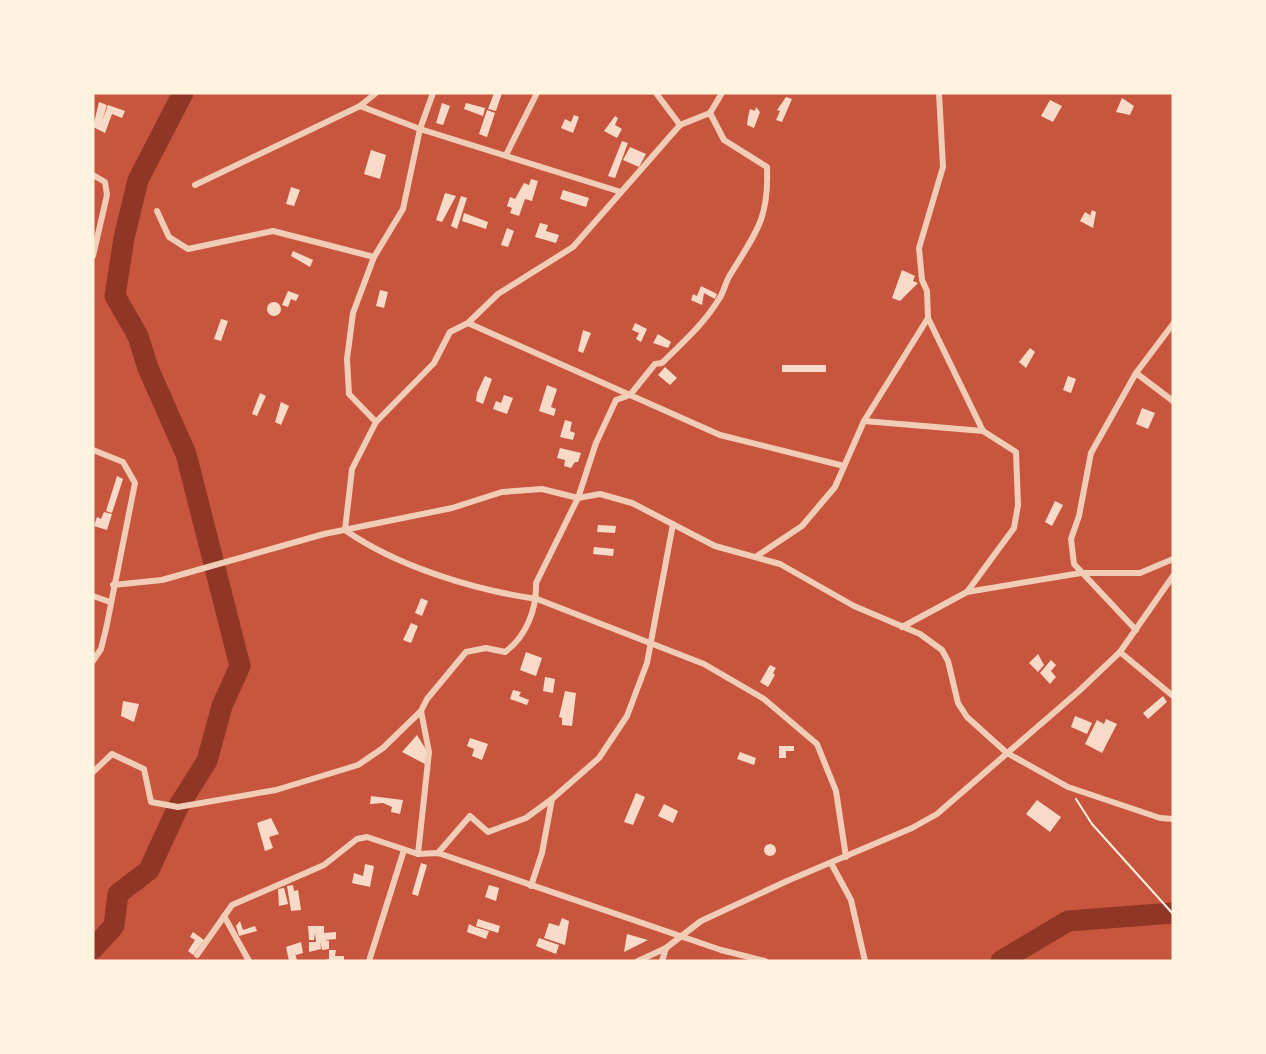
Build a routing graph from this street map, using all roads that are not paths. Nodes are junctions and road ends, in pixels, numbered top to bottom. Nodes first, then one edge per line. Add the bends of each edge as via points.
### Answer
1 (376, 93) edge
2 (433, 93) edge
3 (537, 93) edge
4 (656, 93) edge
5 (722, 93) edge
6 (939, 93) edge
7 (360, 106) junction
8 (710, 113) junction
9 (680, 125) junction
10 (420, 129) junction
11 (506, 155) junction
12 (93, 175) edge
13 (195, 185) dead end
14 (621, 192) junction
15 (157, 211) dead end
16 (93, 256) edge
17 (374, 257) junction
18 (928, 318) junction
19 (468, 323) junction
20 (1173, 324) edge
21 (1136, 373) junction
22 (630, 395) junction
23 (1173, 401) edge
24 (864, 421) junction
25 (376, 422) junction
26 (983, 431) junction
27 (93, 450) edge
28 (844, 466) junction
29 (578, 498) junction
30 (673, 524) junction
31 (345, 530) junction
32 (757, 556) junction
33 (1173, 559) edge
34 (1081, 573) junction
35 (1173, 576) edge
36 (113, 585) junction
37 (967, 592) junction
38 (93, 596) edge
39 (537, 599) junction
40 (110, 602) junction
41 (902, 627) junction
42 (1136, 630) junction
43 (651, 642) junction
44 (1120, 652) junction
45 (93, 661) edge
46 (1173, 696) edge
47 (421, 711) junction
48 (1007, 753) junction
49 (93, 772) edge
50 (552, 799) junction
51 (1173, 819) edge
52 (404, 850) junction
53 (438, 853) junction
54 (418, 854) junction
55 (846, 857) junction
56 (831, 863) junction
57 (531, 886) junction
58 (224, 916) junction
59 (683, 937) junction
60 (666, 948) junction
61 (197, 955) dead end
62 (248, 961) edge
63 (369, 961) edge
64 (638, 961) edge
65 (662, 961) edge
66 (765, 961) edge
67 (865, 961) edge

1 - 7 street
2 - 10 street
3 - 11 street
4 - 9 street
5 - 8 street
6 - 18 street via 943,167 919,248
7 - 10 street
7 - 13 street
8 - 9 street
8 - 22 street via 724,140 767,167 768,199 751,245 706,319 662,363 655,364
9 - 14 street
10 - 11 street
10 - 17 street via 403,209
11 - 14 street
12 - 16 street via 105,182 107,195
14 - 19 street via 573,247 498,294
15 - 17 street via 169,237 188,249 273,231
17 - 25 street via 353,313 347,359 349,394
18 - 24 street
18 - 26 street
19 - 22 street
19 - 25 street via 450,332 434,363
20 - 21 street
21 - 23 street
21 - 34 street via 1091,453 1071,540 1073,564
22 - 28 street via 720,435
22 - 29 street via 616,400 609,413
24 - 26 street
24 - 28 street
25 - 31 street via 352,469
26 - 37 street via 1016,452 1018,505 1014,528
27 - 36 street via 123,462 135,483
28 - 32 street via 835,487 802,526
29 - 30 street via 600,494 632,503
29 - 31 street via 523,489
29 - 39 street via 536,583
30 - 32 street via 715,546
30 - 43 street
31 - 36 street via 162,580
31 - 39 street via 370,547 430,571
32 - 41 street
33 - 34 street via 1140,573
34 - 37 street
34 - 42 street
35 - 42 street
36 - 40 street
37 - 41 street
38 - 40 street
39 - 43 street
39 - 47 street via 519,642 505,652 486,648 466,652
40 - 45 street via 101,649
41 - 48 street via 942,650 958,703
42 - 44 street
43 - 50 street via 627,716 599,758
43 - 55 street via 704,664 764,699 817,744 836,791
44 - 46 street
44 - 48 street
47 - 49 street via 358,765 276,790 178,807 151,802 144,769 112,754
47 - 54 street via 429,752
48 - 51 street via 1068,787
48 - 55 street via 937,814
50 - 53 street via 526,818 488,832 470,816
50 - 57 street
52 - 54 street
52 - 58 street via 367,837 357,839 324,866 232,905
52 - 63 street
53 - 54 street
53 - 57 street
55 - 56 street
56 - 59 street via 701,921
56 - 67 street via 851,900
57 - 59 street
58 - 61 street
58 - 62 street
59 - 60 street
59 - 66 street
60 - 64 street
60 - 65 street

